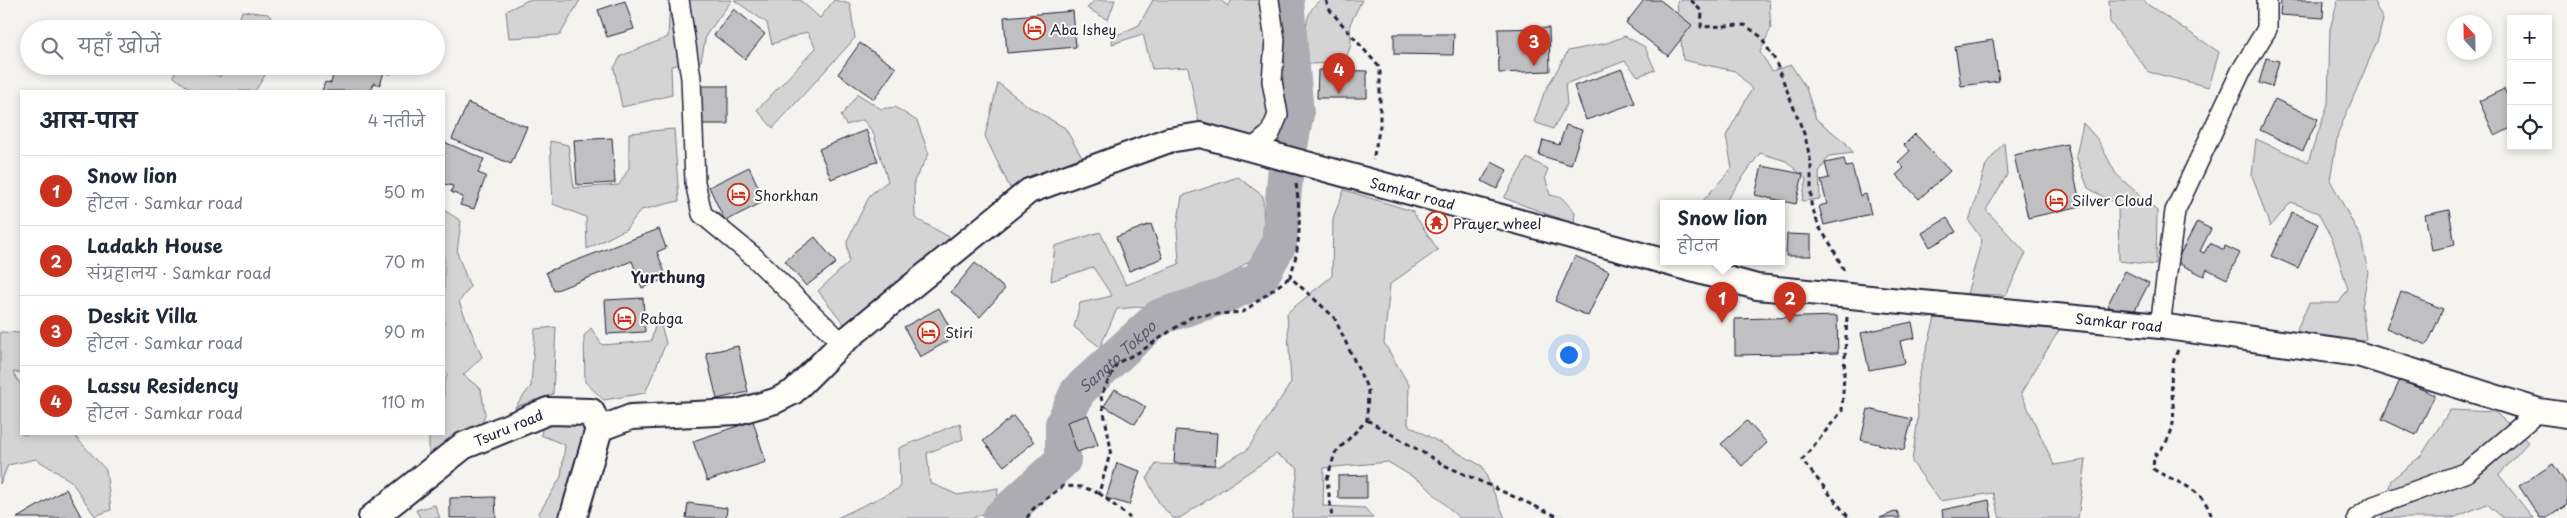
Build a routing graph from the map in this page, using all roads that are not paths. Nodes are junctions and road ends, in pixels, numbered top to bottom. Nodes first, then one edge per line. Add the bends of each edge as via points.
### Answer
1 (679, 0) edge
2 (1269, 0) edge
3 (2267, 0) edge
4 (1262, 151) junction
5 (1660, 261) edge
6 (1675, 265) edge
7 (2160, 326) junction
8 (842, 343) junction
9 (2540, 411) junction
10 (2567, 415) edge
11 (599, 429) junction
12 (372, 518) edge
13 (573, 518) edge
14 (2357, 518) edge

1 - 8 street via 691,78 695,182 702,214 754,256
2 - 4 street via 1275,40 1272,81 1278,115
3 - 7 street via 2267,29 2241,71 2175,211
4 - 5 street, Samkar road via 1301,169 1369,180
4 - 8 street, Samkar road via 1200,135 1169,140 1029,191
6 - 7 street, Samkar road via 1757,287
7 - 9 street, Samkar road via 2358,354
8 - 11 street, Samkar road via 793,392 774,401 737,412 631,416
9 - 10 street, Samkar road
9 - 14 street via 2467,472 2374,506
11 - 12 main road, Tsuru road via 591,412 548,411 463,446
11 - 13 main road

